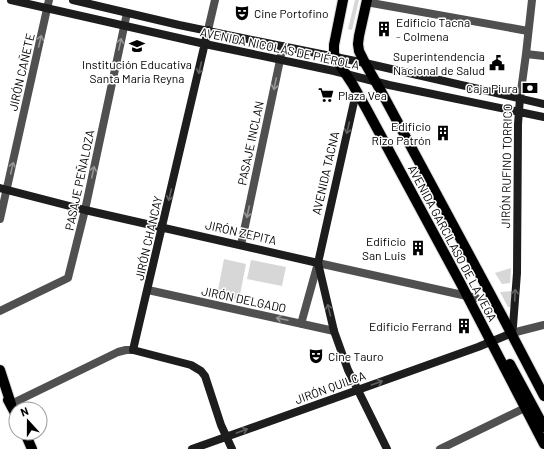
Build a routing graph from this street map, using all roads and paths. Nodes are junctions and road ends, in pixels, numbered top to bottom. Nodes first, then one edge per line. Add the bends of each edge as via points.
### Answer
1 (11, 0) edge
2 (73, 0) edge
3 (215, 0) edge
4 (343, 0) edge
5 (348, 0) edge
6 (532, 0) edge
7 (367, 1) edge
8 (48, 4) edge
9 (127, 13) junction
10 (124, 26) junction
11 (208, 30) junction
12 (528, 31) junction
13 (205, 44) junction
14 (284, 46) junction
15 (526, 54) junction
16 (544, 56) edge
17 (340, 58) junction
18 (280, 59) junction
19 (365, 63) junction
20 (350, 75) junction
21 (376, 82) junction
22 (356, 90) junction
23 (520, 98) junction
24 (544, 104) edge
25 (519, 112) junction
26 (544, 117) edge
27 (4, 189) edge
28 (85, 210) junction
29 (0, 220) edge
30 (162, 227) junction
31 (241, 245) junction
32 (318, 262) junction
33 (148, 290) junction
34 (472, 297) junction
35 (0, 311) edge
36 (301, 324) junction
37 (544, 325) edge
38 (334, 331) junction
39 (512, 334) junction
40 (494, 340) junction
41 (133, 350) junction
42 (0, 370) edge
43 (0, 388) edge
44 (357, 390) junction
45 (544, 396) edge
46 (9, 401) edge
47 (10, 401) edge
48 (17, 401) edge
49 (529, 406) junction
50 (544, 427) edge
51 (227, 437) junction
52 (544, 444) edge
53 (192, 449) edge
54 (232, 449) edge
55 (387, 449) edge
56 (440, 449) edge

1 - 8 street, AVENIDA NICOLÁS DE PIÉROLA
2 - 9 street, AVENIDA NICOLÁS DE PIÉROLA
3 - 11 street, JIRÓN CHANCAY
4 - 17 main road via 334,46 334,51
5 - 17 main road
6 - 12 street, JIRÓN RUFINO TORRICO
7 - 12 street
7 - 19 main road via 358,41 359,51
8 - 10 street, AVENIDA NICOLÁS DE PIÉROLA
27 -> 8 street, JIRÓN CAÑETE
9 - 10 street, PASAJE PEÑALOZA
9 - 11 street, AVENIDA NICOLÁS DE PIÉROLA
10 - 13 street, AVENIDA NICOLÁS DE PIÉROLA
28 -> 10 street, PASAJE PEÑALOZA
11 - 13 street, JIRÓN CHANCAY
11 - 14 street, AVENIDA NICOLÁS DE PIÉROLA
12 - 15 street, JIRÓN RUFINO TORRICO
13 - 18 street, AVENIDA NICOLÁS DE PIÉROLA
13 -> 30 street, JIRÓN CHANCAY
14 - 17 street, AVENIDA NICOLÁS DE PIÉROLA
14 - 18 street, PASAJE INCLAN
15 - 16 street
15 - 23 street, JIRÓN RUFINO TORRICO
17 - 19 street, AVENIDA NICOLÁS DE PIÉROLA
17 - 20 main road, AVENIDA GARCILASO DE LA VEGA
18 - 20 street, AVENIDA NICOLÁS DE PIÉROLA
18 -> 31 street, PASAJE INCLAN
19 - 21 main road, AVENIDA GARCILASO DE LA VEGA
19 - 23 street, AVENIDA NICOLÁS DE PIÉROLA
20 - 21 street, AVENIDA NICOLÁS DE PIÉROLA
20 - 22 main road, AVENIDA GARCILASO DE LA VEGA
20 - 34 main road, AVENIDA GARCILASO DE LA VEGA via 363,88
21 - 25 street, AVENIDA NICOLÁS DE PIÉROLA
21 - 39 main road, AVENIDA GARCILASO DE LA VEGA
22 -> 32 street, AVENIDA TACNA
22 - 34 main road, AVENIDA GARCILASO DE LA VEGA
23 - 24 street, AVENIDA NICOLÁS DE PIÉROLA
23 - 25 street, JIRÓN RUFINO TORRICO
25 - 26 street, AVENIDA NICOLÁS DE PIÉROLA
39 -> 25 street, JIRÓN RUFINO TORRICO via 517,273
27 - 28 street, JIRÓN ZEPITA
27 - 29 street, JIRÓN CAÑETE
28 - 30 street, JIRÓN ZEPITA
28 - 35 street, PASAJE PEÑALOZA via 68,278
30 - 31 street, JIRÓN ZEPITA
30 - 33 street, JIRÓN CHANCAY
31 - 32 street, JIRÓN ZEPITA
32 - 34 street, JIRÓN ZEPITA
32 - 36 street
38 -> 32 street
36 -> 33 street, JIRÓN DELGADO
33 - 41 street, JIRÓN CHANCAY
34 - 40 main road, AVENIDA GARCILASO DE LA VEGA
36 - 38 street, JIRÓN DELGADO
37 - 39 street, JIRÓN QUILCA
38 - 44 street
39 - 40 street, JIRÓN QUILCA
39 - 45 main road, AVENIDA GARCILASO DE LA VEGA
44 -> 40 street, JIRÓN QUILCA
40 - 49 main road, AVENIDA GARCILASO DE LA VEGA
41 - 48 street via 118,352
41 - 51 street via 191,365 201,371
42 - 47 main road
43 - 46 main road
51 -> 44 street, JIRÓN QUILCA
44 - 55 street
49 - 50 main road, AVENIDA GARCILASO DE LA VEGA
49 - 52 main road, AVENIDA GARCILASO DE LA VEGA
49 - 56 street
51 - 53 street, JIRÓN QUILCA
51 - 54 street

